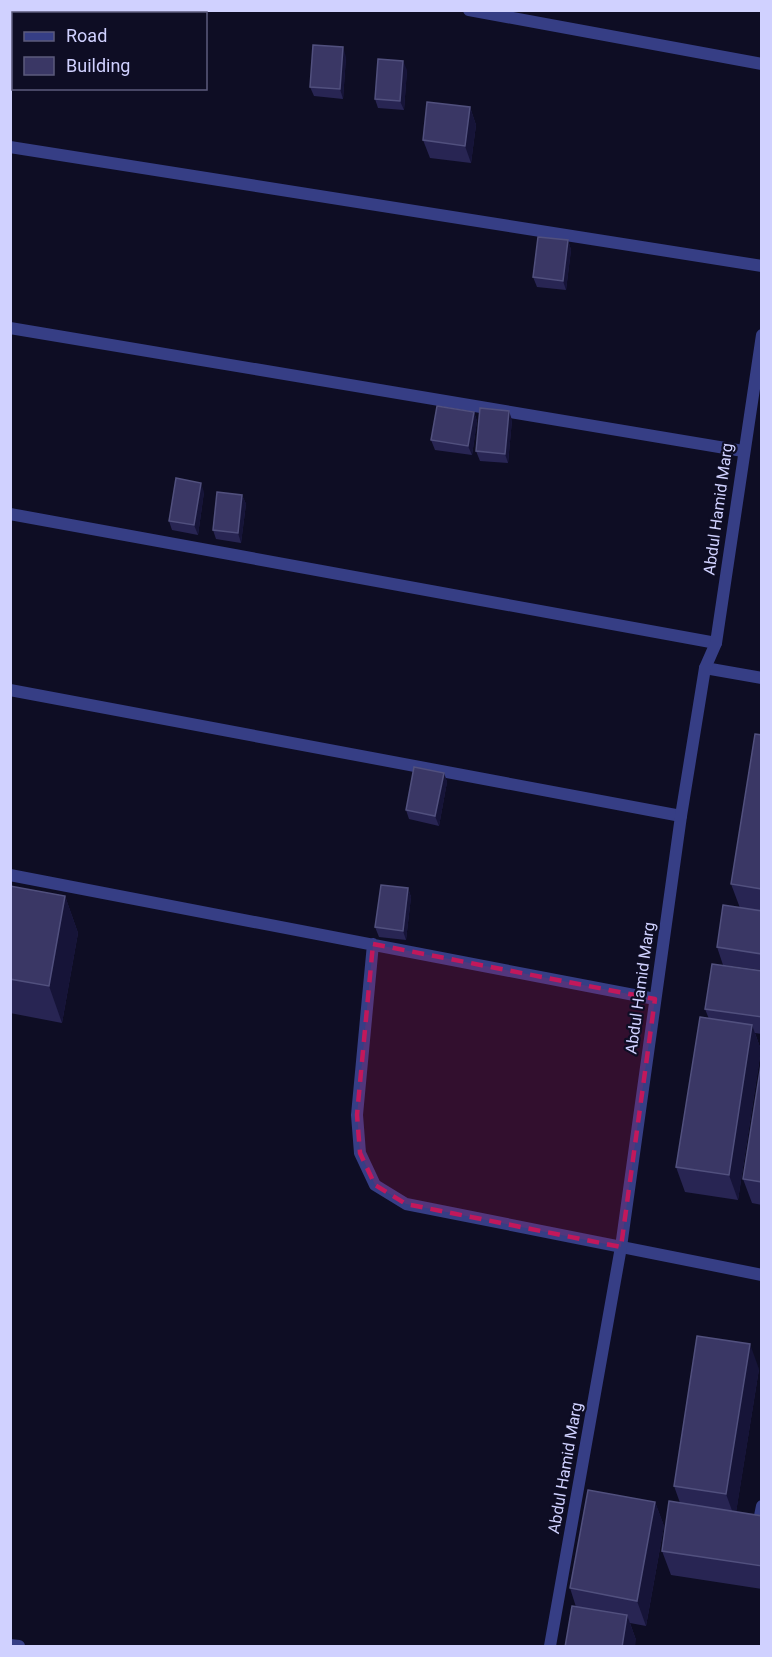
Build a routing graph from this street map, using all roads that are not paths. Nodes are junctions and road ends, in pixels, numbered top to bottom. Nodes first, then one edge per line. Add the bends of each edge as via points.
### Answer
1 (469, 10) edge
2 (762, 64) edge
3 (10, 147) edge
4 (762, 266) edge
5 (10, 328) edge
6 (762, 335) edge
7 (743, 451) junction
8 (10, 514) edge
9 (716, 643) junction
10 (705, 668) junction
11 (762, 678) edge
12 (10, 690) edge
13 (681, 816) junction
14 (10, 874) edge
15 (373, 944) junction
16 (655, 999) junction
17 (621, 1247) junction
18 (762, 1275) edge
19 (762, 1506) edge
20 (758, 1526) edge
21 (10, 1645) edge
22 (19, 1647) edge
23 (550, 1647) edge

1 - 2 street
3 - 4 street
5 - 7 street
6 - 7 street, Abdul Hamid Marg
7 - 9 street, Abdul Hamid Marg
8 - 9 street
9 - 10 street, Abdul Hamid Marg
10 - 11 street
10 - 13 street, Abdul Hamid Marg
12 - 13 street
13 - 16 street, Abdul Hamid Marg
14 - 15 street
15 - 16 street
15 - 17 street via 357,1114 360,1153 375,1185 406,1204
16 - 17 street, Abdul Hamid Marg
17 - 18 street
17 - 23 street, Abdul Hamid Marg
19 - 20 street
21 - 22 street

